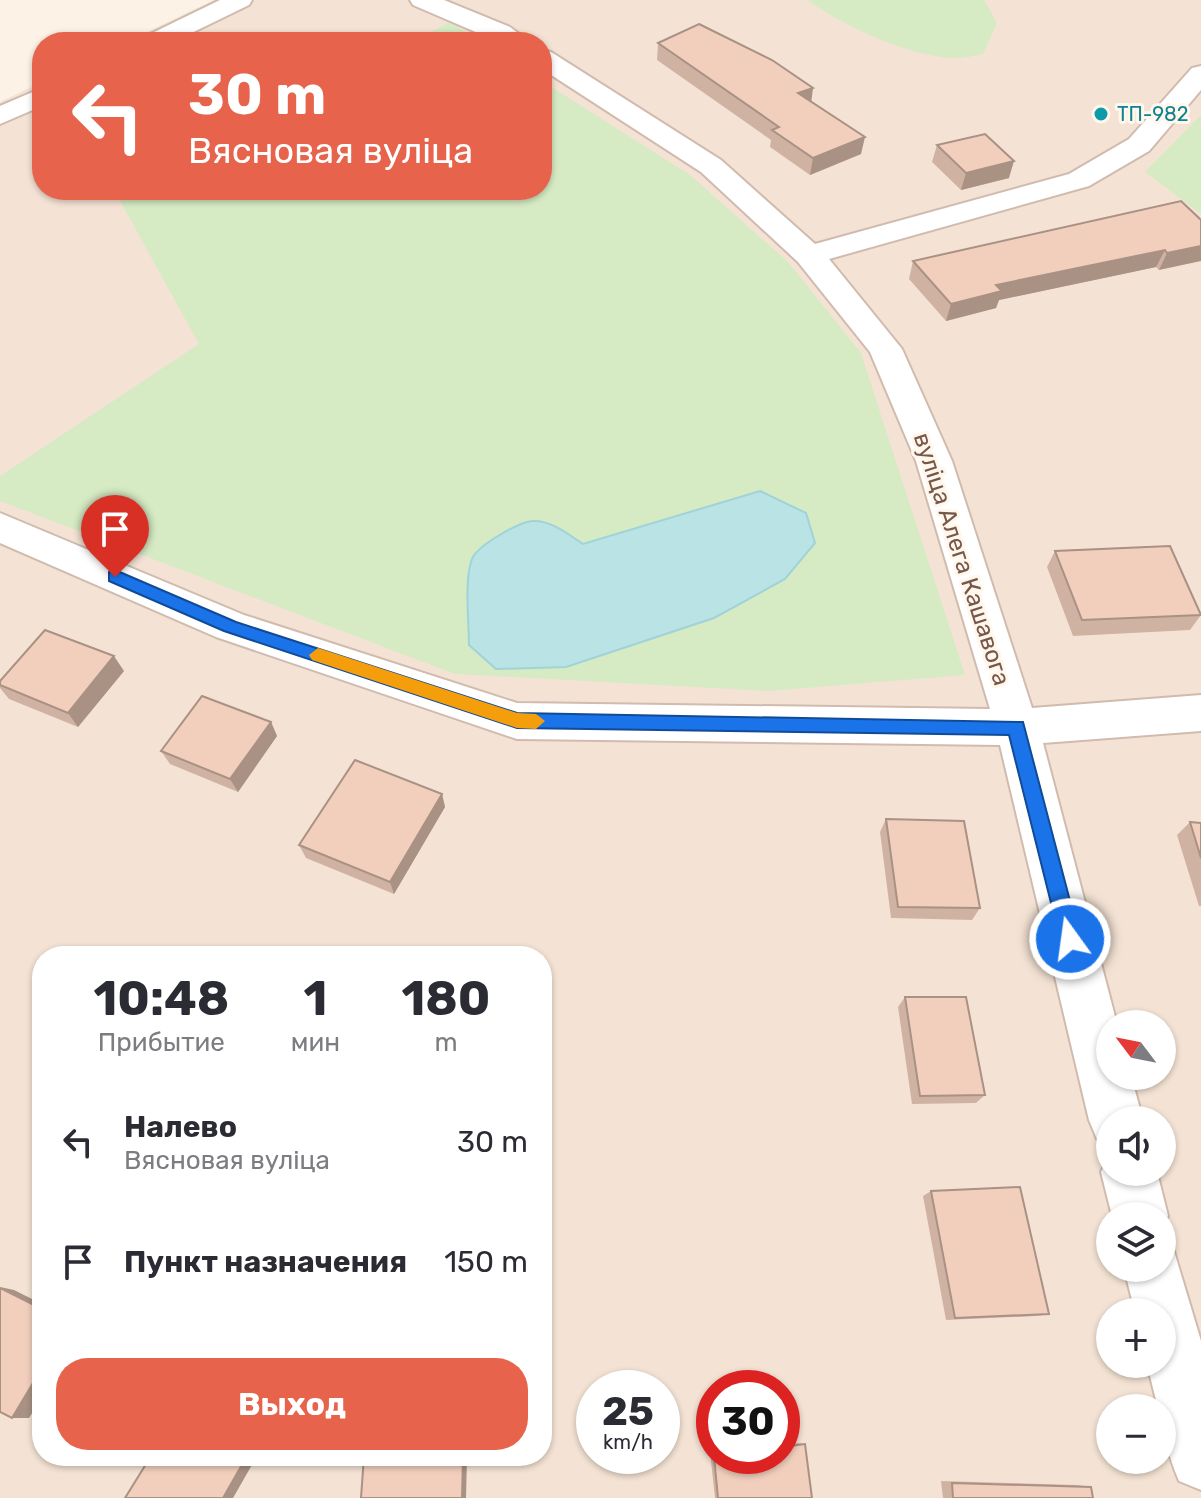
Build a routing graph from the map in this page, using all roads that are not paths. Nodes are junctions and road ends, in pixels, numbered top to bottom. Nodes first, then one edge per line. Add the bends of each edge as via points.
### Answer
1 (240, 0) edge
2 (422, 0) edge
3 (174, 32) edge
4 (501, 32) edge
5 (552, 64) edge
6 (1201, 74) edge
7 (32, 101) edge
8 (0, 116) edge
9 (809, 255) junction
10 (0, 527) edge
11 (1201, 713) edge
12 (1017, 727) junction
13 (1112, 1106) edge
14 (1157, 1282) edge
15 (1201, 1459) edge

1 - 3 street
2 - 4 street
5 - 9 street, вуліца Алега Кашавога via 711,166
6 - 9 street via 1139,145 1079,180
7 - 8 street
9 - 12 street, вуліца Алега Кашавога via 885,349 934,461
10 - 12 street via 230,626 517,721
11 - 12 street
12 - 13 street, вуліца Алега Кашавога
14 - 15 street

